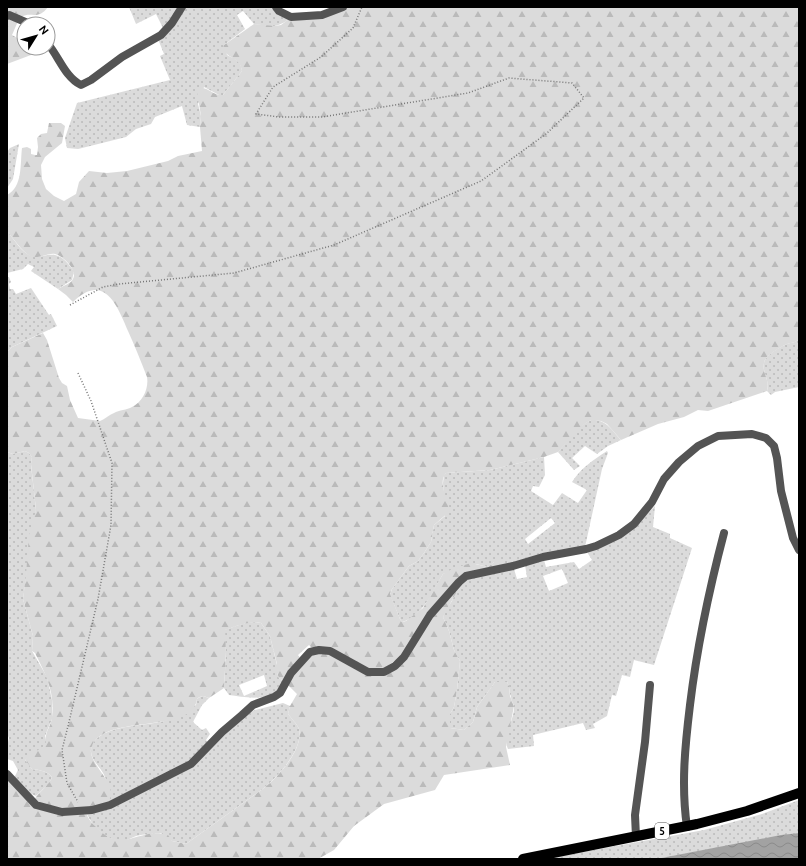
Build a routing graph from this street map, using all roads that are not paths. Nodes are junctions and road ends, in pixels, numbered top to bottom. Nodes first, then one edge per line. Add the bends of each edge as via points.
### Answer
1 (182, 7) edge
2 (276, 7) edge
3 (343, 7) edge
4 (56, 56) edge
5 (724, 532) dead end
6 (799, 550) edge
7 (650, 684) dead end
8 (7, 774) edge
9 (799, 794) edge
10 (687, 826) junction
11 (636, 837) junction
12 (523, 859) edge

1 - 4 street via 172,24 161,35 122,57 81,85 66,72
2 - 3 street via 291,17 322,15
5 - 10 street via 702,624 691,691 685,743 684,803
6 - 8 street via 793,538 774,446 766,438 752,434 718,436 698,446 679,462 664,479 652,502 634,524 619,535 591,548 466,576 430,615 404,657 384,672 368,672 330,651 310,652 291,673 280,693 274,698 253,705 191,764 110,806 62,812 36,805
7 - 11 street via 635,815
9 - 10 main road, 5 via 747,811
10 - 11 main road, 5
11 - 12 main road, 5

